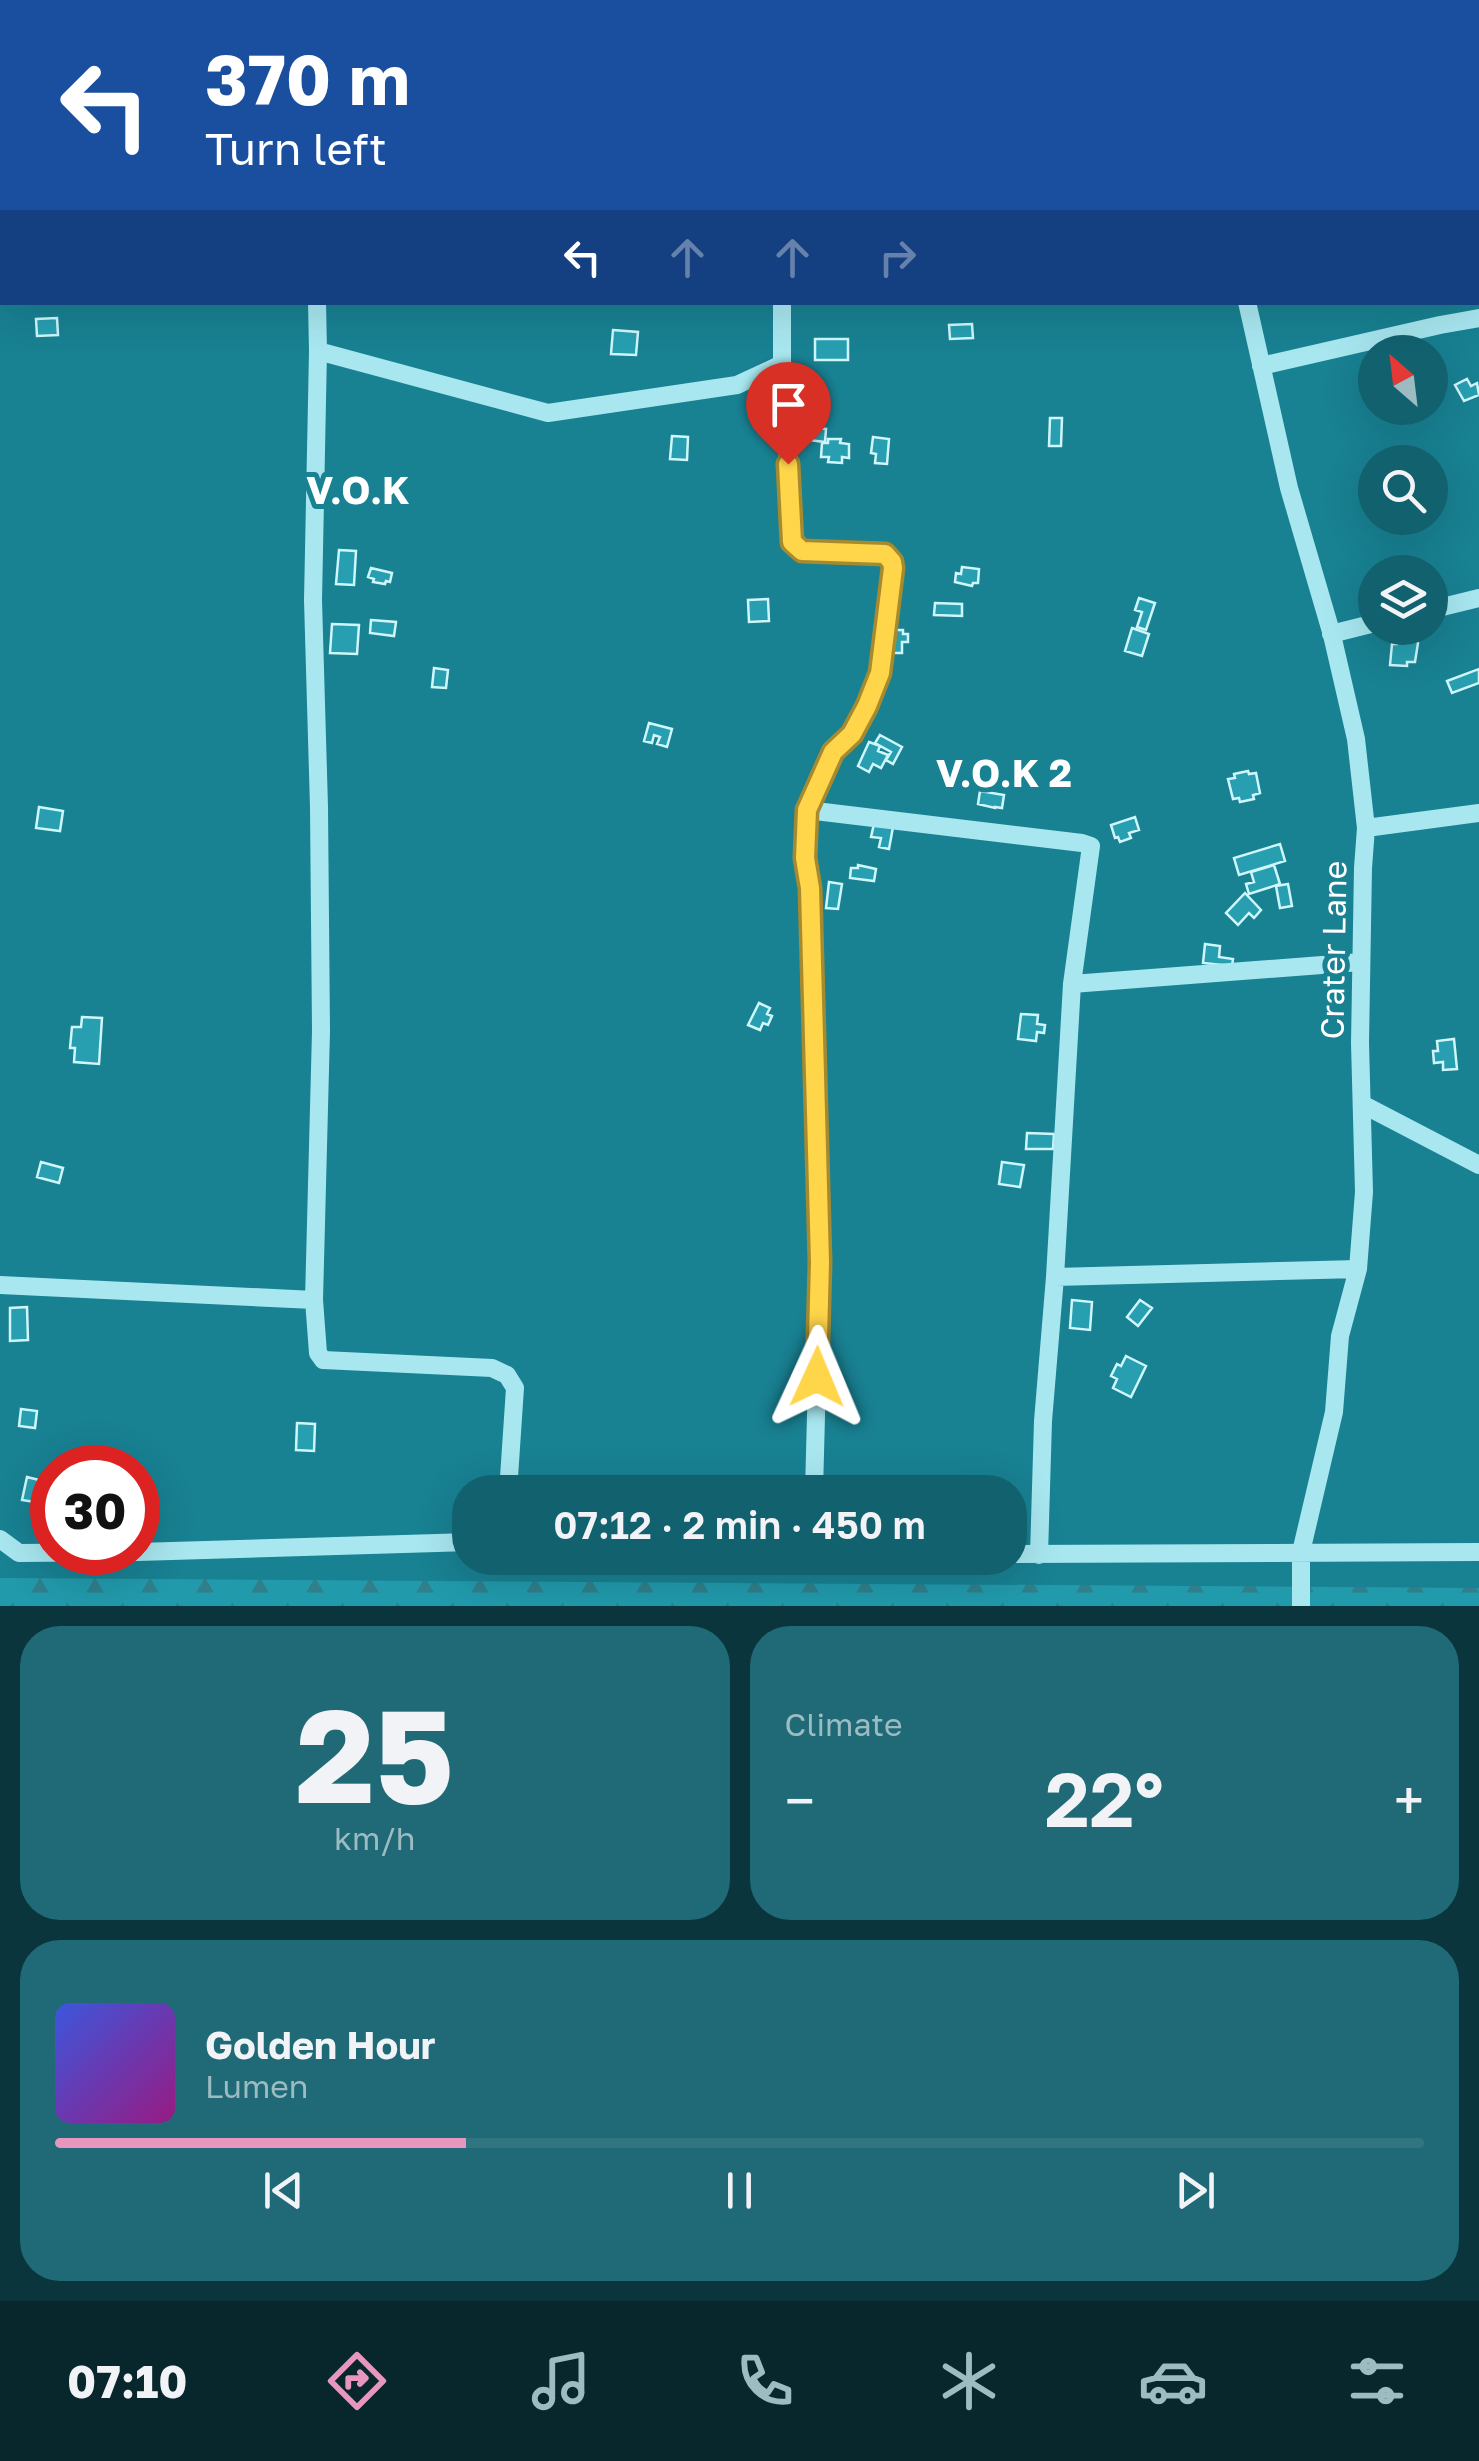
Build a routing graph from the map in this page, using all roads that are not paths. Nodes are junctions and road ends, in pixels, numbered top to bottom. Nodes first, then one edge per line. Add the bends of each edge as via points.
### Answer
1 (317, 305) edge
2 (782, 305) edge
3 (1249, 305) edge
4 (1479, 318) edge
5 (318, 351) junction
6 (782, 364) junction
7 (1261, 366) junction
8 (1479, 598) edge
9 (1448, 606) edge
10 (1358, 627) edge
11 (1331, 634) junction
12 (807, 810) junction
13 (1479, 813) edge
14 (1366, 828) junction
15 (1361, 962) junction
16 (1072, 984) junction
17 (1362, 1104) junction
18 (1479, 1165) edge
19 (1358, 1270) junction
20 (1055, 1277) junction
21 (0, 1284) edge
22 (314, 1300) junction
23 (509, 1475) edge
24 (814, 1475) edge
25 (0, 1539) edge
26 (452, 1543) edge
27 (160, 1551) edge
28 (1301, 1552) junction
29 (1479, 1552) edge
30 (30, 1553) edge
31 (1027, 1555) edge
32 (1039, 1555) junction
33 (1301, 1606) edge

1 - 5 street
2 - 6 street
3 - 7 street, Crater Lane
4 - 7 street
5 - 6 street via 548,414 737,385
5 - 22 street via 313,600 321,1031
6 - 12 street via 792,542 802,551 885,554 893,568 880,673
7 - 11 street, Crater Lane
8 - 9 street
10 - 11 street
11 - 14 street, Crater Lane via 1356,739
12 - 16 street via 1091,846
12 - 24 street via 820,1262
13 - 14 street
14 - 15 street, Crater Lane
15 - 16 street
15 - 17 street, Crater Lane
16 - 20 street
17 - 18 street
17 - 19 street, Crater Lane
19 - 20 street
19 - 28 street, Crater Lane
20 - 32 street
21 - 22 street
22 - 23 street via 323,1360 492,1368 507,1376 514,1388
25 - 30 street
26 - 27 street
28 - 29 street
28 - 32 street
28 - 33 street, Crater Lane
31 - 32 street

